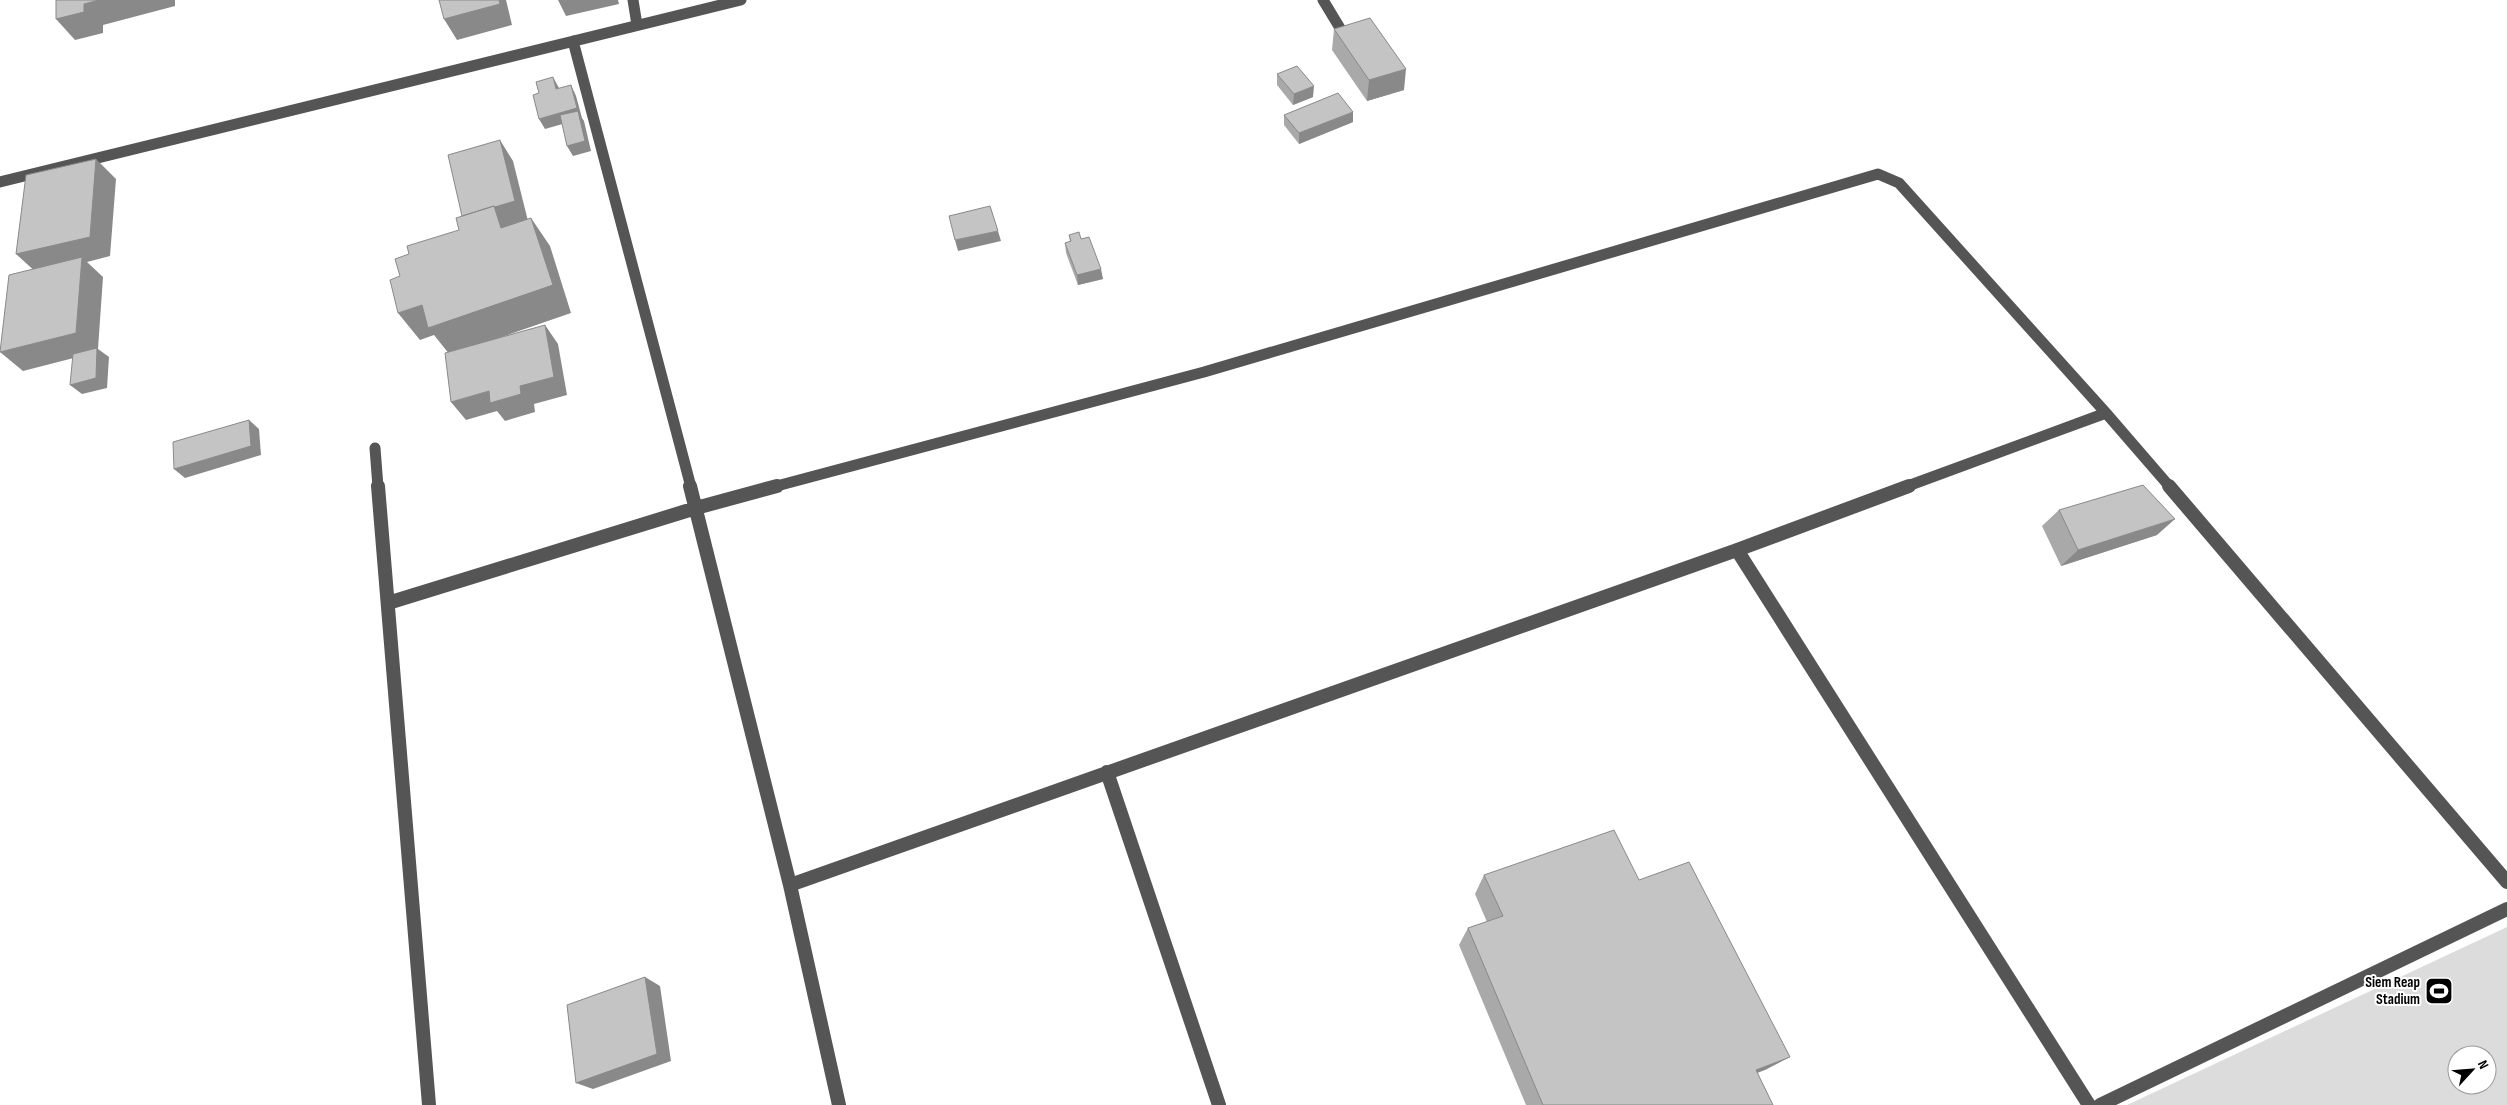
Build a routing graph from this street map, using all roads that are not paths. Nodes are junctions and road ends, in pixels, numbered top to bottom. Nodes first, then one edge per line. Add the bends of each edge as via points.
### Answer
1 (633, 0) edge
2 (741, 0) edge
3 (1323, 0) edge
4 (637, 25) junction
5 (1346, 38) edge
6 (573, 41) junction
7 (0, 182) edge
8 (2106, 413) junction
9 (375, 448) dead end
10 (696, 508) junction
11 (1736, 550) junction
12 (388, 603) junction
13 (1107, 772) junction
14 (2507, 882) edge
15 (790, 885) junction
16 (2507, 909) edge
17 (429, 1105) edge
18 (839, 1105) edge
19 (1219, 1105) edge
20 (2089, 1105) edge
21 (2100, 1105) edge

1 - 4 street
2 - 4 street
3 - 5 street
4 - 6 street
6 - 7 street
6 - 10 street
8 - 10 street via 1898,182 1878,174 1204,372
8 - 11 street
8 - 14 street
9 - 12 street
10 - 12 street
10 - 15 street
11 - 13 street
11 - 20 street
12 - 17 street
13 - 15 street
13 - 19 street
15 - 18 street
16 - 21 street

